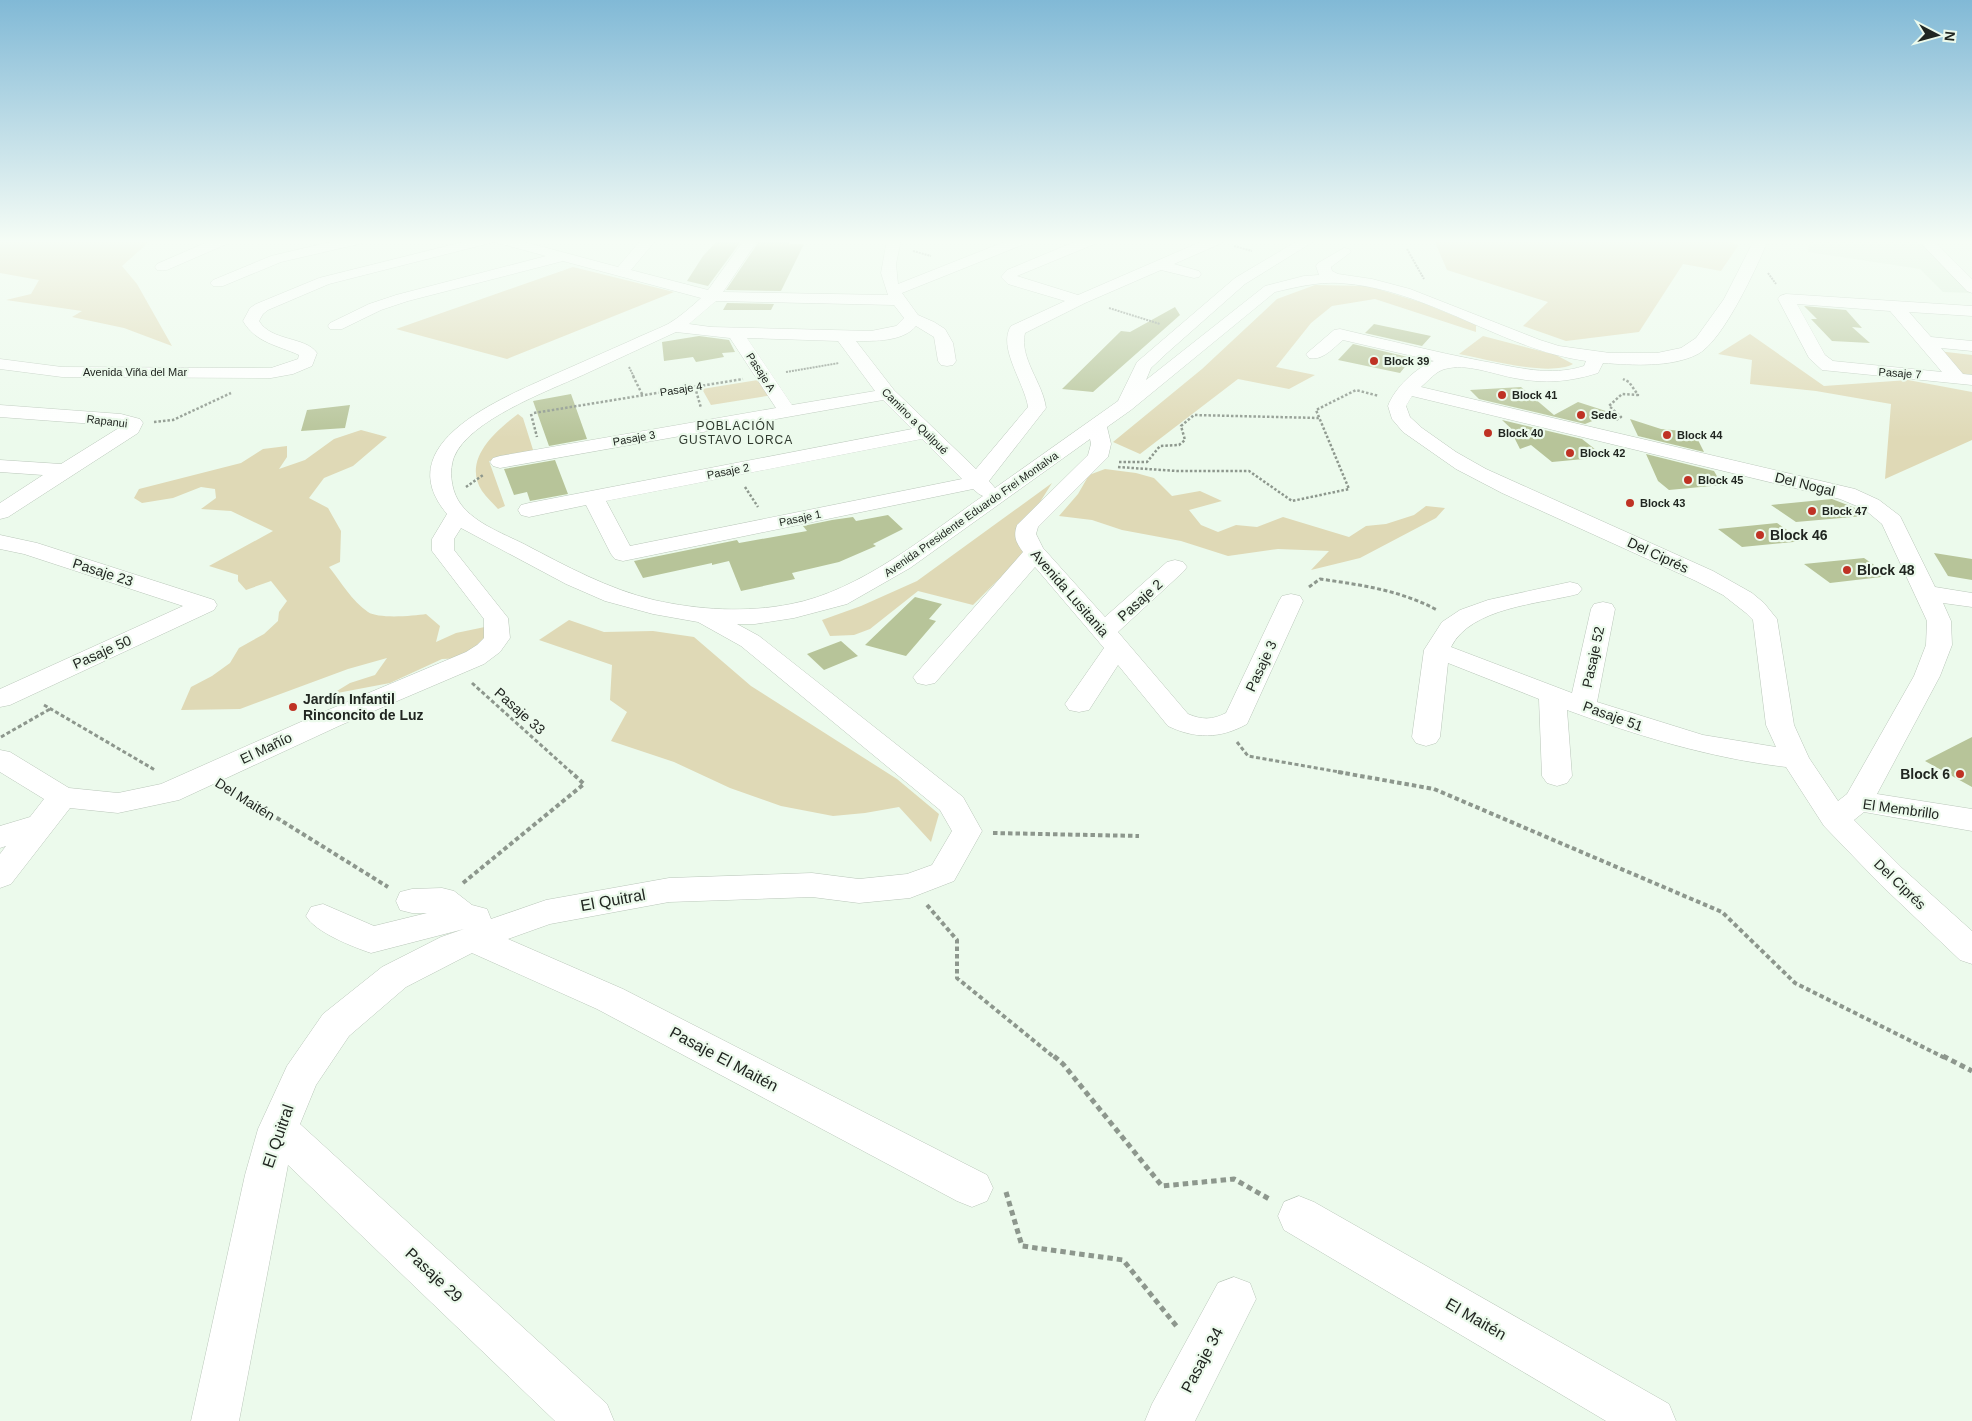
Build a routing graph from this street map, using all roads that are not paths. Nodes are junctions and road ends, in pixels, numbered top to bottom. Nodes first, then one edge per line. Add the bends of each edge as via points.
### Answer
1 (264, 306) edge
2 (377, 306) edge
3 (701, 306) edge
4 (904, 306) edge
5 (1066, 306) edge
6 (1211, 306) edge
7 (1248, 306) edge
8 (1444, 306) edge
9 (1726, 306) edge
10 (1790, 306) edge
11 (1887, 306) edge
12 (1925, 306) edge
13 (1896, 307) junction
14 (912, 318) junction
15 (336, 326) dead end
16 (674, 327) junction
17 (736, 332) junction
18 (843, 336) junction
19 (1926, 342) junction
20 (1972, 346) edge
21 (1315, 354) dead end
22 (1595, 359) junction
23 (947, 361) dead end
24 (1466, 363) junction
25 (0, 364) edge
26 (1965, 379) edge
27 (887, 394) junction
28 (1404, 395) junction
29 (1124, 406) junction
30 (0, 411) edge
31 (787, 411) junction
32 (1097, 425) junction
33 (926, 432) junction
34 (500, 462) road end
35 (0, 466) edge
36 (66, 471) junction
37 (977, 482) junction
38 (593, 497) junction
39 (995, 498) junction
40 (452, 508) junction
41 (529, 510) dead end
42 (0, 512) edge
43 (0, 542) edge
44 (1035, 553) junction
45 (1175, 567) dead end
46 (1570, 589) dead end
47 (1928, 593) junction
48 (1972, 600) edge
49 (1292, 601) road end
50 (205, 605) joint
51 (1603, 609) dead end
52 (702, 615) junction
53 (1111, 640) junction
54 (1438, 650) junction
55 (926, 678) dead end
56 (9, 694) edge
57 (1552, 694) junction
58 (1079, 704) dead end
59 (1583, 705) junction
60 (1224, 726) joint
61 (1426, 737) dead end
62 (0, 759) edge
63 (1795, 760) junction
64 (1557, 776) dead end
65 (62, 797) junction
66 (1846, 810) junction
67 (1972, 820) edge
68 (38, 825) junction
69 (0, 837) edge
70 (0, 876) edge
71 (447, 914) junction
72 (323, 916) dead end
73 (1972, 951) edge
74 (278, 1129) junction
75 (972, 1188) road end
76 (1299, 1216) road end
77 (1234, 1299) dead end
78 (216, 1421) edge
79 (590, 1421) edge
80 (1169, 1421) edge
81 (1652, 1421) edge

1 - 25 street, Avenida Viña del Mar via 253,316 254,328 308,353 301,365 271,373 62,372
2 - 15 street
3 - 16 street
4 - 14 street
5 - 37 street via 1017,330 1014,336 1016,349 1037,408
6 - 29 street via 1143,366
7 - 29 street, Avenida Presidente Eduardo Frei Montalva
8 - 22 street, Avenida Presidente Eduardo Frei Montalva via 1536,345
9 - 22 street, Avenida Presidente Eduardo Frei Montalva via 1702,342 1682,354
10 - 26 street, Pasaje 7 via 1818,358 1828,366
11 - 13 street, Pasaje 7
12 - 13 street
13 - 19 street
14 - 18 street via 908,326 894,332
14 - 23 street via 934,327 946,342
16 - 17 street
16 - 40 street via 505,404 478,420 458,437 444,457 440,476
17 - 18 street
17 - 31 street, Pasaje A
18 - 27 street, Camino a Quilpué
19 - 20 street
19 - 26 street
21 - 24 street via 1340,334
22 - 24 street via 1592,369 1582,374 1556,378
24 - 28 street via 1444,363 1430,369
27 - 31 street, Pasaje 3
27 - 33 street, Camino a Quilpué
28 - 47 street, Del Nogal via 1598,433 1858,497 1873,504 1892,521
28 - 63 street, Del Ciprés via 1397,407 1406,424 1464,465 1505,487 1698,573 1755,606 1765,619 1780,725
29 - 32 street, Avenida Presidente Eduardo Frei Montalva
30 - 36 street, Rapanui via 133,423 131,429
31 - 34 street, Pasaje 3
32 - 39 street, Avenida Presidente Eduardo Frei Montalva
32 - 44 street, Avenida Lusitania via 1101,444 1098,458 1028,524 1025,534
33 - 37 street, Camino a Quilpué
33 - 38 street, Pasaje 2
35 - 36 street
36 - 42 street, Rapanui
37 - 38 street, Pasaje 1 via 623,554
37 - 39 street, Camino a Quilpué
38 - 41 street, Pasaje 2
39 - 52 street, Avenida Presidente Eduardo Frei Montalva via 902,563 838,599 755,617
40 - 52 street, Avenida Presidente Eduardo Frei Montalva via 471,525 497,540 590,587 653,607
40 - 65 street, El Mañío via 443,551 496,618 500,630 497,640 486,651 168,793 118,803
43 - 50 street, Pasaje 23 via 30,548
44 - 53 street, Avenida Lusitania
44 - 55 street
45 - 53 street, Pasaje 2
46 - 54 street via 1470,615 1442,637
47 - 48 street
47 - 66 street, Del Nogal via 1939,621 1939,645 1926,676
49 - 60 street, Pasaje 3 via 1237,718
50 - 56 street, Pasaje 50
51 - 59 street, Pasaje 52
52 - 71 street, El Quitral via 750,641 952,804 967,832 943,873 910,886 859,890 812,884 669,890 546,912 510,926
53 - 58 street, Pasaje 2
53 - 60 street, Avenida Lusitania via 1178,720 1203,729
54 - 57 street, Pasaje 51
54 - 61 street
57 - 59 street, Pasaje 51
57 - 64 street
59 - 63 street, Pasaje 51 via 1643,728 1771,758
62 - 65 street
63 - 66 street, Del Ciprés
65 - 68 street
66 - 67 street, El Membrillo
66 - 73 street, Del Ciprés via 1891,876
68 - 69 street
68 - 70 street
71 - 72 street via 371,940
71 - 74 street, El Quitral via 423,961 394,977 336,1025 300,1078
71 - 75 street, Pasaje El Maitén
74 - 78 street, El Quitral via 265,1175
74 - 79 street, Pasaje 29
76 - 81 street, El Maitén
77 - 80 street, Pasaje 34

